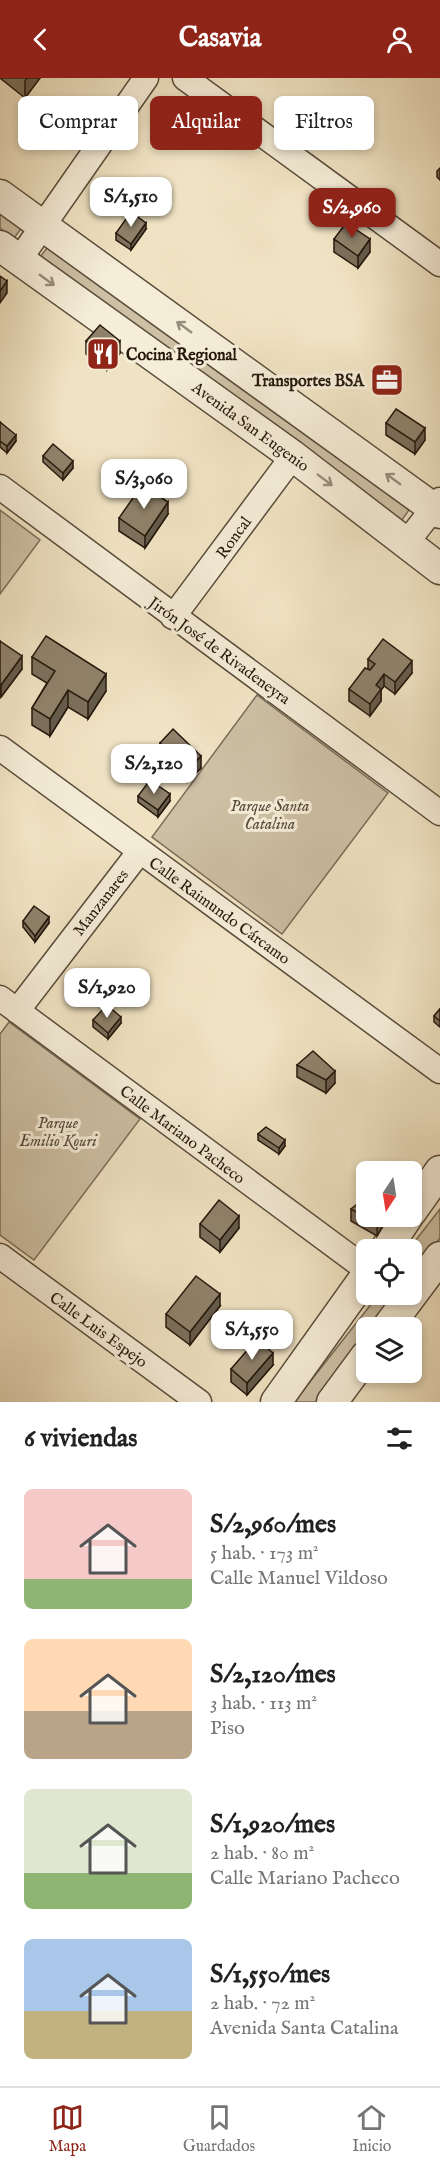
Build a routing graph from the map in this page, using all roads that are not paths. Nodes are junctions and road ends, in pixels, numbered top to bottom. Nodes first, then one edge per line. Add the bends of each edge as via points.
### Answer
1 (146, 78) edge
2 (185, 78) edge
3 (0, 195) edge
4 (43, 225) junction
5 (10, 253) edge
6 (440, 264) edge
7 (293, 456) junction
8 (0, 487) edge
9 (438, 507) edge
10 (406, 542) junction
11 (440, 568) edge
12 (173, 617) junction
13 (0, 748) edge
14 (440, 813) edge
15 (140, 851) junction
16 (8, 1004) edge
17 (440, 1071) edge
18 (440, 1171) edge
19 (422, 1196) edge
20 (0, 1256) edge
21 (440, 1257) edge
22 (356, 1262) edge
23 (422, 1277) edge
24 (356, 1290) edge
25 (356, 1370) edge
26 (199, 1402) edge
27 (276, 1402) edge
28 (332, 1402) edge

1 - 4 street
2 - 6 street
3 - 4 street
4 - 5 street
9 -> 4 street
5 -> 7 street, Avenida San Eugenio
7 -> 10 street, Avenida San Eugenio
7 - 12 street, Roncal
8 - 12 street, Jirón José de Rivadeneyra
9 - 10 street
10 - 11 street, Avenida San Eugenio
12 - 14 street, Jirón José de Rivadeneyra
13 - 15 street, Calle Raimundo Cárcamo
15 - 16 street, Manzanares
15 - 17 street, Calle Raimundo Cárcamo
16 - 22 street, Calle Mariano Pacheco
18 - 19 street
20 - 26 street, Calle Luis Espejo
21 - 23 street
24 - 27 street
25 - 28 street

